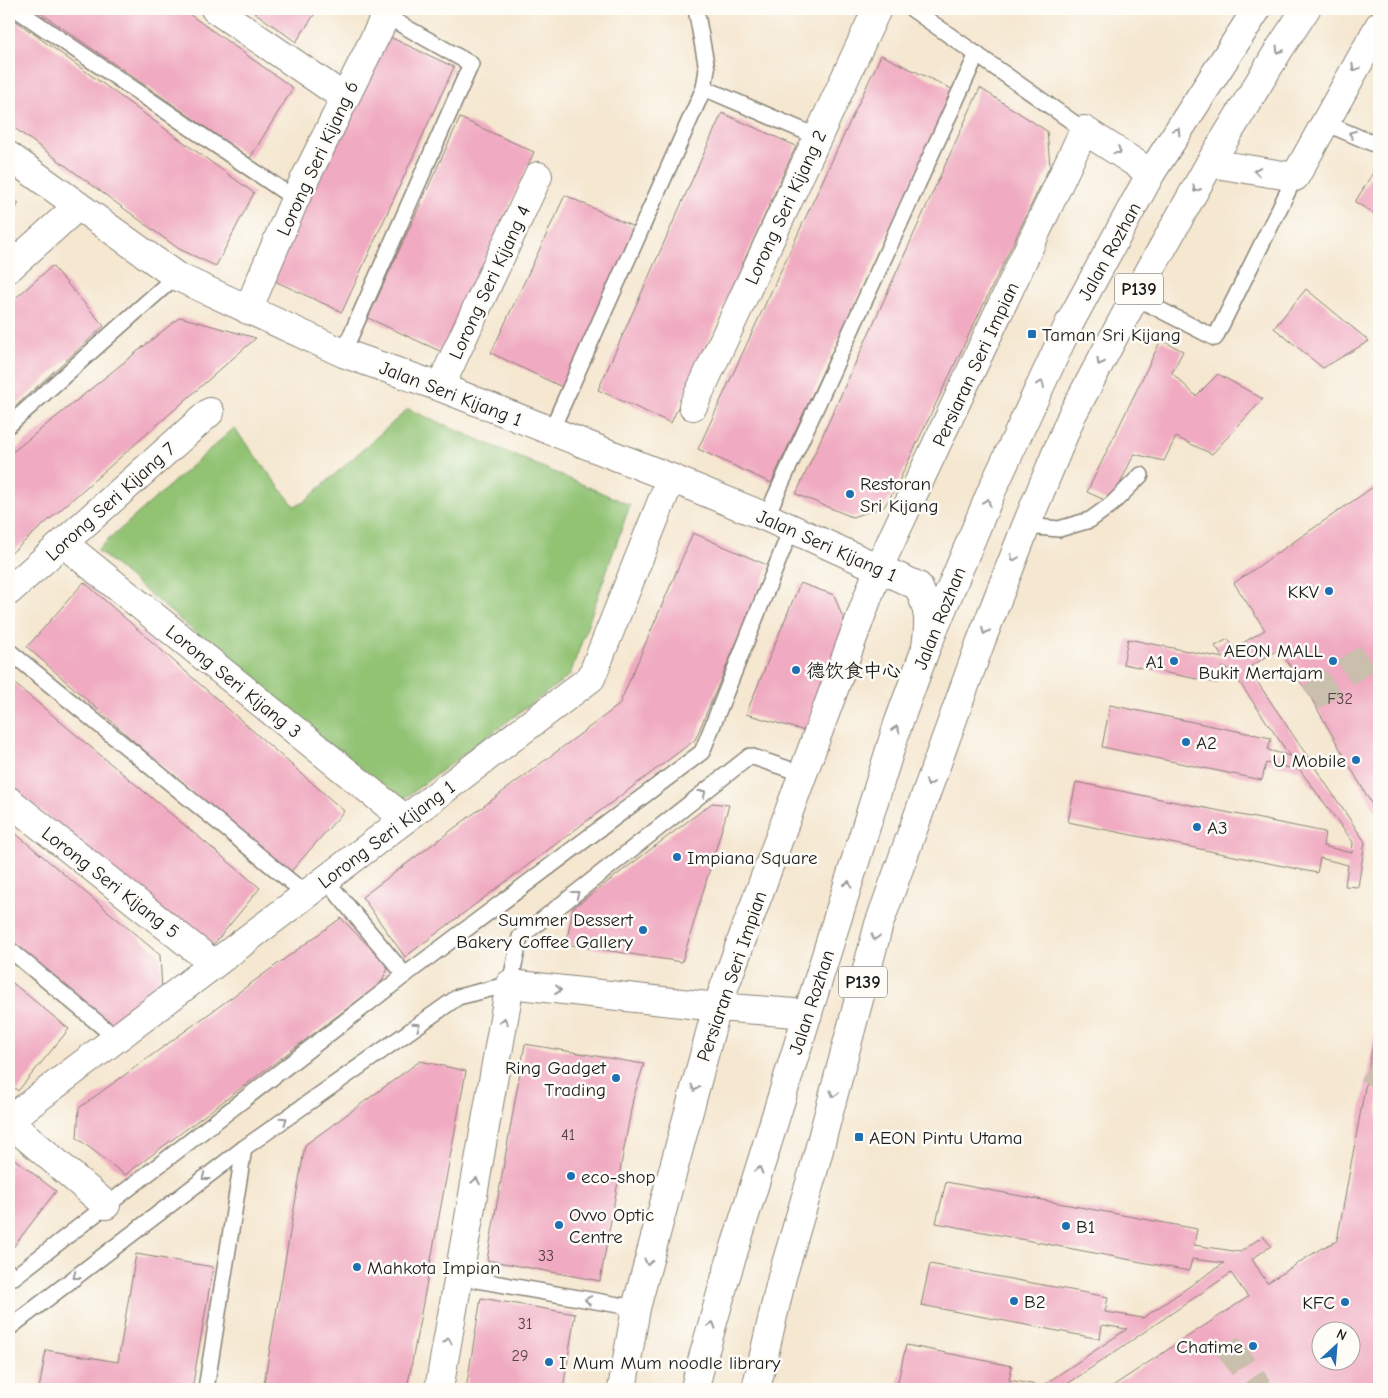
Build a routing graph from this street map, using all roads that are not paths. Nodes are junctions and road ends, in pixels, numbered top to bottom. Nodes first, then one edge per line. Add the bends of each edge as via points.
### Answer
1 (16, 9) edge
2 (215, 9) edge
3 (696, 9) edge
4 (877, 9) edge
5 (912, 9) edge
6 (1256, 9) edge
7 (1306, 9) edge
8 (388, 13) edge
9 (1379, 26) edge
10 (977, 54) junction
11 (704, 88) junction
12 (345, 98) junction
13 (1325, 123) junction
14 (1084, 130) junction
15 (818, 136) junction
16 (1379, 146) edge
17 (9, 156) edge
18 (1210, 164) junction
19 (1151, 173) junction
20 (538, 176) dead end
21 (1294, 177) junction
22 (295, 199) junction
23 (78, 206) junction
24 (9, 268) edge
25 (176, 276) junction
26 (1134, 297) junction
27 (248, 310) junction
28 (344, 353) junction
29 (440, 387) junction
30 (693, 406) dead end
31 (210, 412) dead end
32 (9, 425) edge
33 (551, 431) junction
34 (1141, 475) dead end
35 (671, 478) junction
36 (766, 517) junction
37 (1026, 526) junction
38 (792, 529) junction
39 (63, 542) junction
40 (961, 564) junction
41 (879, 567) junction
42 (918, 586) junction
43 (9, 591) edge
44 (926, 648) junction
45 (9, 651) edge
46 (802, 774) junction
47 (9, 801) edge
48 (405, 819) junction
49 (316, 887) junction
50 (9, 949) edge
51 (214, 964) junction
52 (405, 975) junction
53 (510, 984) junction
54 (717, 1007) junction
55 (808, 1014) junction
56 (116, 1038) junction
57 (9, 1121) edge
58 (244, 1148) junction
59 (106, 1205) junction
60 (9, 1272) edge
61 (459, 1277) junction
62 (636, 1308) junction
63 (9, 1328) edge
64 (206, 1389) edge
65 (440, 1389) edge
66 (622, 1389) edge
67 (695, 1389) edge
68 (756, 1389) edge

1 - 22 lane
2 - 12 street
3 - 11 lane via 707,69
4 - 15 street, Lorong Seri Kijang 2
5 - 10 lane
19 -> 6 street, Jalan Rozhan / P139
7 -> 18 street, P139
8 - 12 street, Lorong Seri Kijang 6
8 - 28 lane via 471,64
9 -> 13 street
10 - 14 lane
10 - 36 lane
11 - 15 lane
11 - 33 lane
12 - 22 street, Lorong Seri Kijang 6
16 -> 13 lane
13 - 21 street
14 -> 19 street
14 - 41 street, Persiaran Seri Impian
15 - 30 street, Lorong Seri Kijang 2
17 - 23 street, Jalan Seri Kijang 1
21 -> 18 street
18 -> 26 street, P139
40 -> 19 street, Jalan Rozhan / P139 via 1069,324
20 - 29 street, Lorong Seri Kijang 4
21 - 26 lane via 1215,338
22 - 27 street, Lorong Seri Kijang 6
23 - 24 street
23 - 25 street, Jalan Seri Kijang 1
25 - 27 street, Jalan Seri Kijang 1
25 - 32 lane
26 -> 37 street, P139 via 1072,415
27 - 28 street, Jalan Seri Kijang 1
28 - 29 street, Jalan Seri Kijang 1
29 - 33 street, Jalan Seri Kijang 1
31 - 39 street, Lorong Seri Kijang 7
33 - 35 street, Jalan Seri Kijang 1
34 - 37 lane via 1112,504 1090,520 1059,529
35 - 36 street, Jalan Seri Kijang 1
35 - 48 street, Lorong Seri Kijang 1 via 591,678
36 - 38 street, Jalan Seri Kijang 1
37 -> 68 street, P139 via 879,924 782,1277
38 - 41 street, Jalan Seri Kijang 1
38 - 52 lane via 702,752
39 - 43 street, Lorong Seri Kijang 7
39 - 48 street, Lorong Seri Kijang 3
40 - 42 street, Jalan Seri Kijang 1 via 948,574
40 - 44 street, Jalan Rozhan / P139
41 - 42 street, Jalan Seri Kijang 1
41 - 46 street, Persiaran Seri Impian
42 - 44 street, Jalan Seri Kijang 1 via 928,613
55 -> 44 street, Jalan Rozhan / P139 via 898,724
45 - 49 lane
53 -> 46 lane via 520,938 750,756
46 - 54 street, Persiaran Seri Impian
47 - 51 street, Lorong Seri Kijang 5
48 - 49 street, Lorong Seri Kijang 1
49 - 51 street, Lorong Seri Kijang 1
49 - 52 lane
50 - 56 lane
51 - 56 street, Lorong Seri Kijang 1
52 - 59 lane
53 -> 54 street
58 -> 53 lane via 458,997
61 -> 53 street
54 - 55 street
54 -> 62 street, Persiaran Seri Impian
67 -> 55 street, Jalan Rozhan / P139 via 726,1276
56 - 57 street, Lorong Seri Kijang 1
57 - 59 street
58 -> 63 lane
58 - 64 lane
59 - 60 lane via 14,1277
62 -> 61 lane
65 -> 61 street
62 - 66 street, Persiaran Seri Impian

